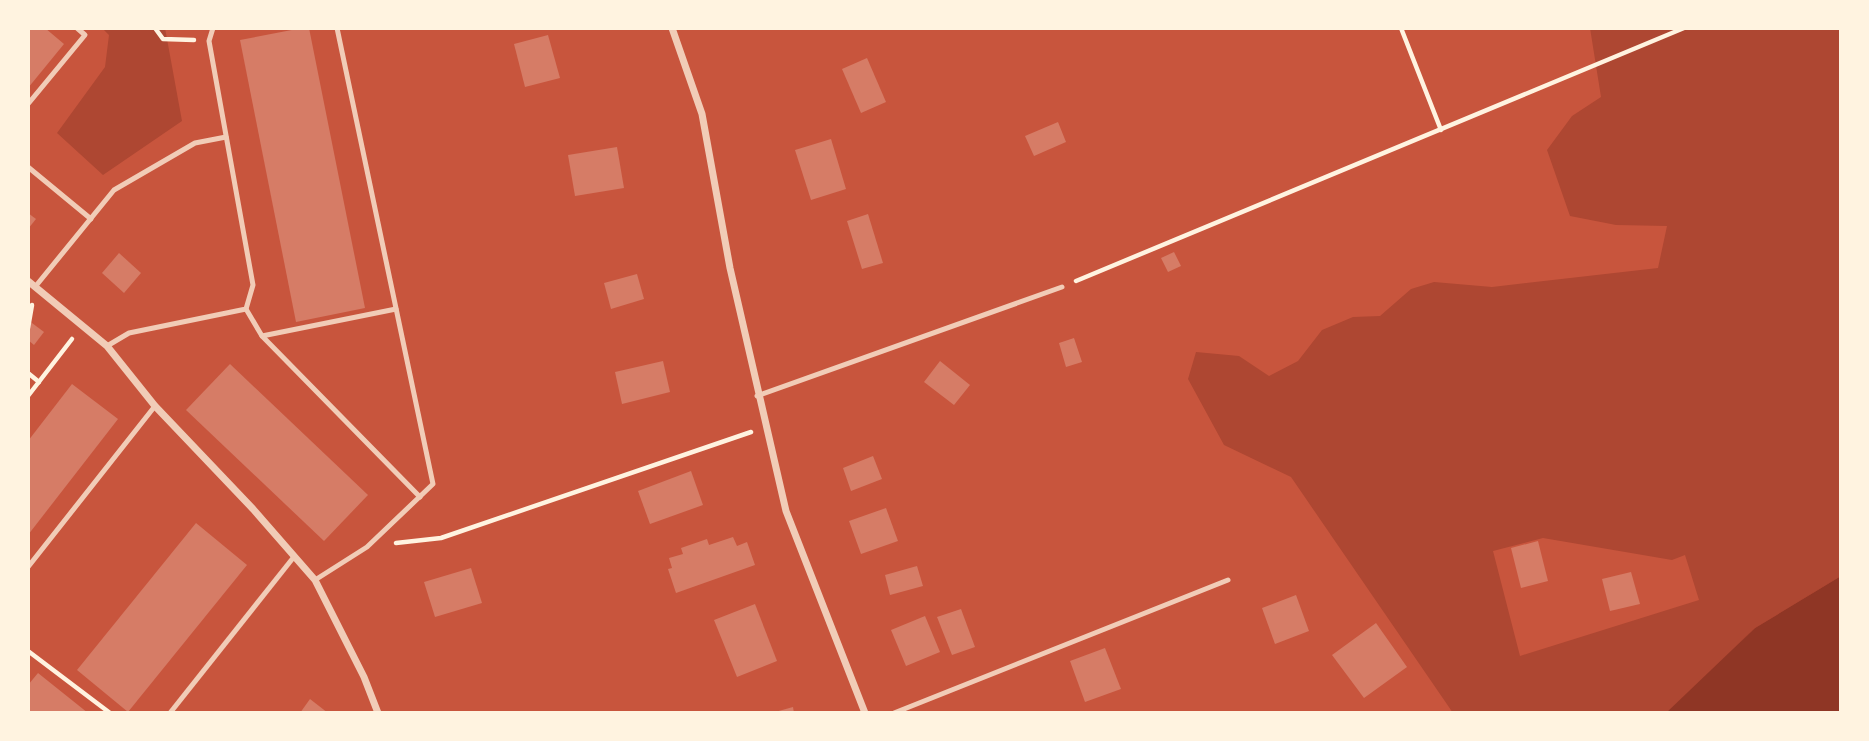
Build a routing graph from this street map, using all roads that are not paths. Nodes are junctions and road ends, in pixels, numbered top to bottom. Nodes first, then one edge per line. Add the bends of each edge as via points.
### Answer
1 (77, 28) edge
2 (213, 28) edge
3 (337, 28) edge
4 (672, 28) edge
5 (28, 104) edge
6 (226, 137) junction
7 (28, 167) edge
8 (91, 219) junction
9 (28, 281) edge
10 (36, 287) junction
11 (1062, 287) road end
12 (246, 309) junction
13 (396, 309) junction
14 (262, 336) junction
15 (107, 346) junction
16 (757, 396) junction
17 (155, 405) junction
18 (419, 497) junction
19 (293, 558) junction
20 (28, 567) edge
21 (315, 580) junction
22 (1228, 580) dead end
23 (170, 713) edge
24 (378, 713) edge
25 (865, 713) edge
26 (894, 713) edge

1 - 5 lane via 85,35
2 - 6 lane via 209,41
3 - 13 lane
4 - 16 street via 702,114
6 - 8 lane via 195,143 114,190
6 - 12 lane via 253,285
7 - 8 lane
8 - 10 lane
9 - 10 street
10 - 15 street
11 - 16 lane
12 - 14 lane
12 - 15 lane via 129,333
13 - 14 lane
13 - 18 lane via 433,484
14 - 18 lane
15 - 17 street
16 - 25 street via 786,511
17 - 19 street
17 - 20 lane
18 - 21 lane via 367,547
19 - 21 street
19 - 23 lane
21 - 24 street
22 - 26 lane

